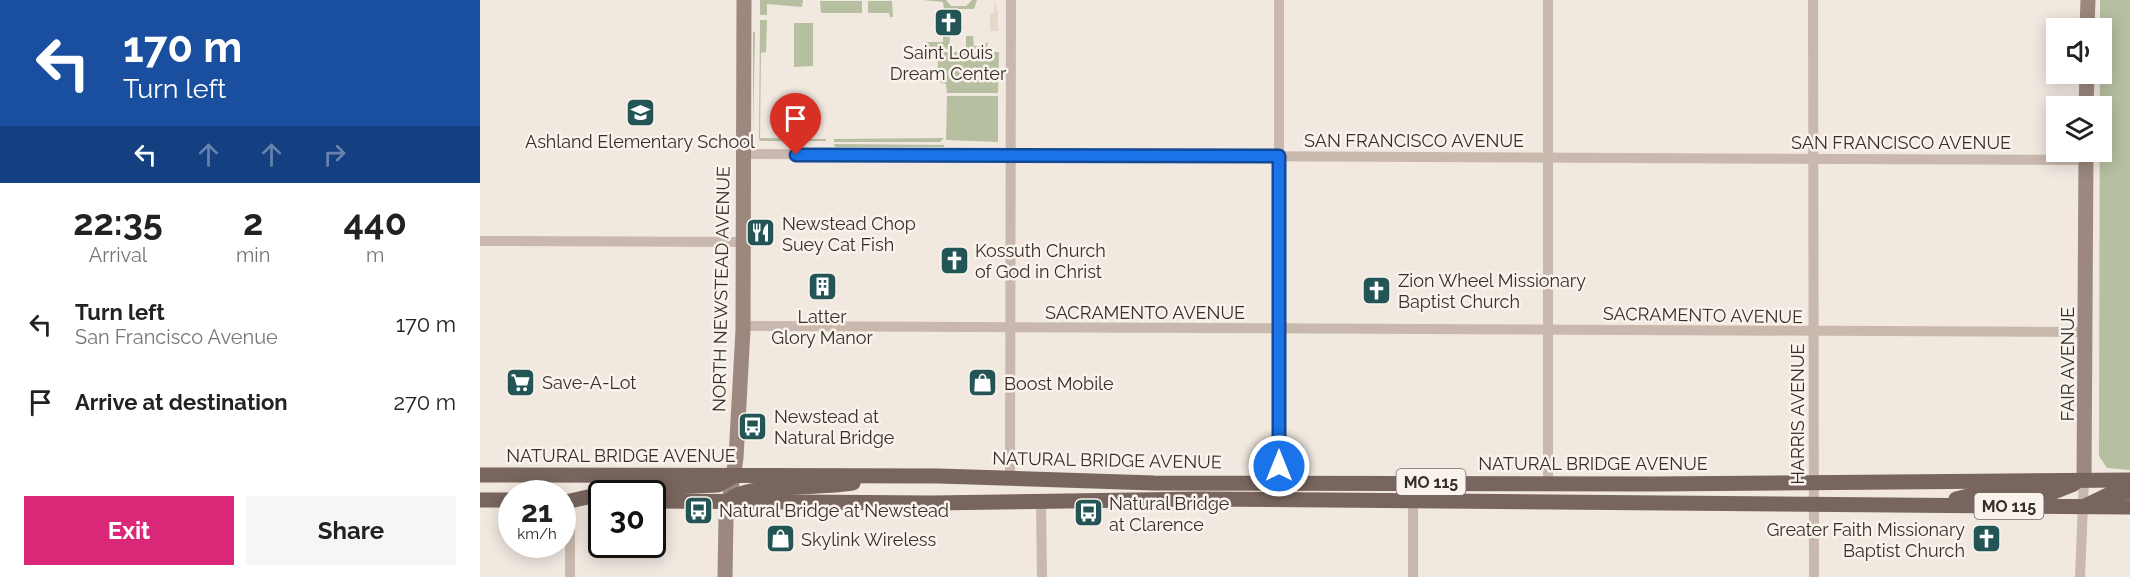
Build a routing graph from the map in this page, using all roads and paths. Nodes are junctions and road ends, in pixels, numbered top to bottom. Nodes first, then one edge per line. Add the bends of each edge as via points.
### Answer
1 (744, 0) edge
2 (1011, 0) edge
3 (1279, 0) edge
4 (1548, 0) edge
5 (1814, 0) edge
6 (2088, 0) edge
7 (2087, 18) edge
8 (743, 154) junction
9 (1011, 156) junction
10 (1279, 156) junction
11 (2046, 156) edge
12 (1548, 157) junction
13 (1815, 158) junction
14 (2086, 162) edge
15 (480, 241) edge
16 (743, 242) junction
17 (743, 326) junction
18 (1011, 329) junction
19 (1279, 329) junction
20 (1548, 329) junction
21 (1814, 332) junction
22 (2086, 332) junction
23 (480, 475) edge
24 (733, 476) junction
25 (885, 476) junction
26 (1010, 477) junction
27 (2084, 480) junction
28 (2130, 480) edge
29 (1279, 482) junction
30 (1813, 482) junction
31 (1548, 483) junction
32 (2130, 492) edge
33 (576, 499) edge
34 (480, 500) edge
35 (498, 500) edge
36 (666, 501) edge
37 (728, 501) junction
38 (1413, 501) junction
39 (1041, 502) junction
40 (1813, 504) junction
41 (1927, 505) junction
42 (2082, 507) junction
43 (2130, 507) edge
44 (569, 558) edge
45 (570, 577) edge
46 (725, 577) edge
47 (1042, 577) edge
48 (1413, 577) edge
49 (1814, 577) edge
50 (2080, 577) edge

1 - 8 street, NORTH NEWSTEAD AVENUE
2 - 9 street
3 - 10 street
4 - 12 street
5 - 13 street, HARRIS AVENUE
6 - 7 street
8 - 9 street, SAN FRANCISCO AVENUE
8 - 16 street, NORTH NEWSTEAD AVENUE
9 - 10 street, SAN FRANCISCO AVENUE
9 - 18 street
10 - 12 street, SAN FRANCISCO AVENUE
10 - 19 street
11 - 13 street, SAN FRANCISCO AVENUE
12 - 13 street, SAN FRANCISCO AVENUE
12 - 20 street
13 - 21 street, HARRIS AVENUE
14 - 22 street, FAIR AVENUE
15 - 16 street
16 - 17 street, NORTH NEWSTEAD AVENUE
17 - 18 street, SACRAMENTO AVENUE
17 - 24 street, NORTH NEWSTEAD AVENUE
18 - 19 street, SACRAMENTO AVENUE
18 - 26 street
19 - 20 street, SACRAMENTO AVENUE
19 - 29 street
20 - 21 street, SACRAMENTO AVENUE
20 - 31 street
21 - 22 street, SACRAMENTO AVENUE
21 - 30 street, HARRIS AVENUE
22 - 27 street, FAIR AVENUE
23 - 24 main road, NATURAL BRIDGE AVENUE
24 - 25 main road, NATURAL BRIDGE AVENUE / MO 115
24 - 33 main road via 715,486 623,489
24 - 37 street, NORTH NEWSTEAD AVENUE
25 - 26 main road, NATURAL BRIDGE AVENUE / MO 115
25 - 37 main road via 829,487 751,489 736,493
26 - 29 main road, NATURAL BRIDGE AVENUE / MO 115 via 1154,483
27 - 28 main road, NATURAL BRIDGE AVENUE / MO 115
27 - 30 main road, NATURAL BRIDGE AVENUE / MO 115
27 - 41 main road via 2051,493 1972,495
27 - 42 street, FAIR AVENUE
29 - 31 main road, NATURAL BRIDGE AVENUE / MO 115
30 - 31 main road, NATURAL BRIDGE AVENUE / MO 115
30 - 40 street, HARRIS AVENUE
32 - 42 main road via 2112,492
34 - 35 main road
36 - 37 main road, NATURAL BRIDGE AVENUE
37 - 39 main road, NATURAL BRIDGE AVENUE
37 - 46 street, NORTH NEWSTEAD AVENUE
38 - 39 main road, NATURAL BRIDGE AVENUE
38 - 40 main road, NATURAL BRIDGE AVENUE
38 - 48 street
39 - 47 street
40 - 41 main road, NATURAL BRIDGE AVENUE / MO 115
40 - 49 street, HARRIS AVENUE
41 - 42 main road, NATURAL BRIDGE AVENUE / MO 115
42 - 43 main road, NATURAL BRIDGE AVENUE / MO 115
42 - 50 street, FAIR AVENUE
44 - 45 street

